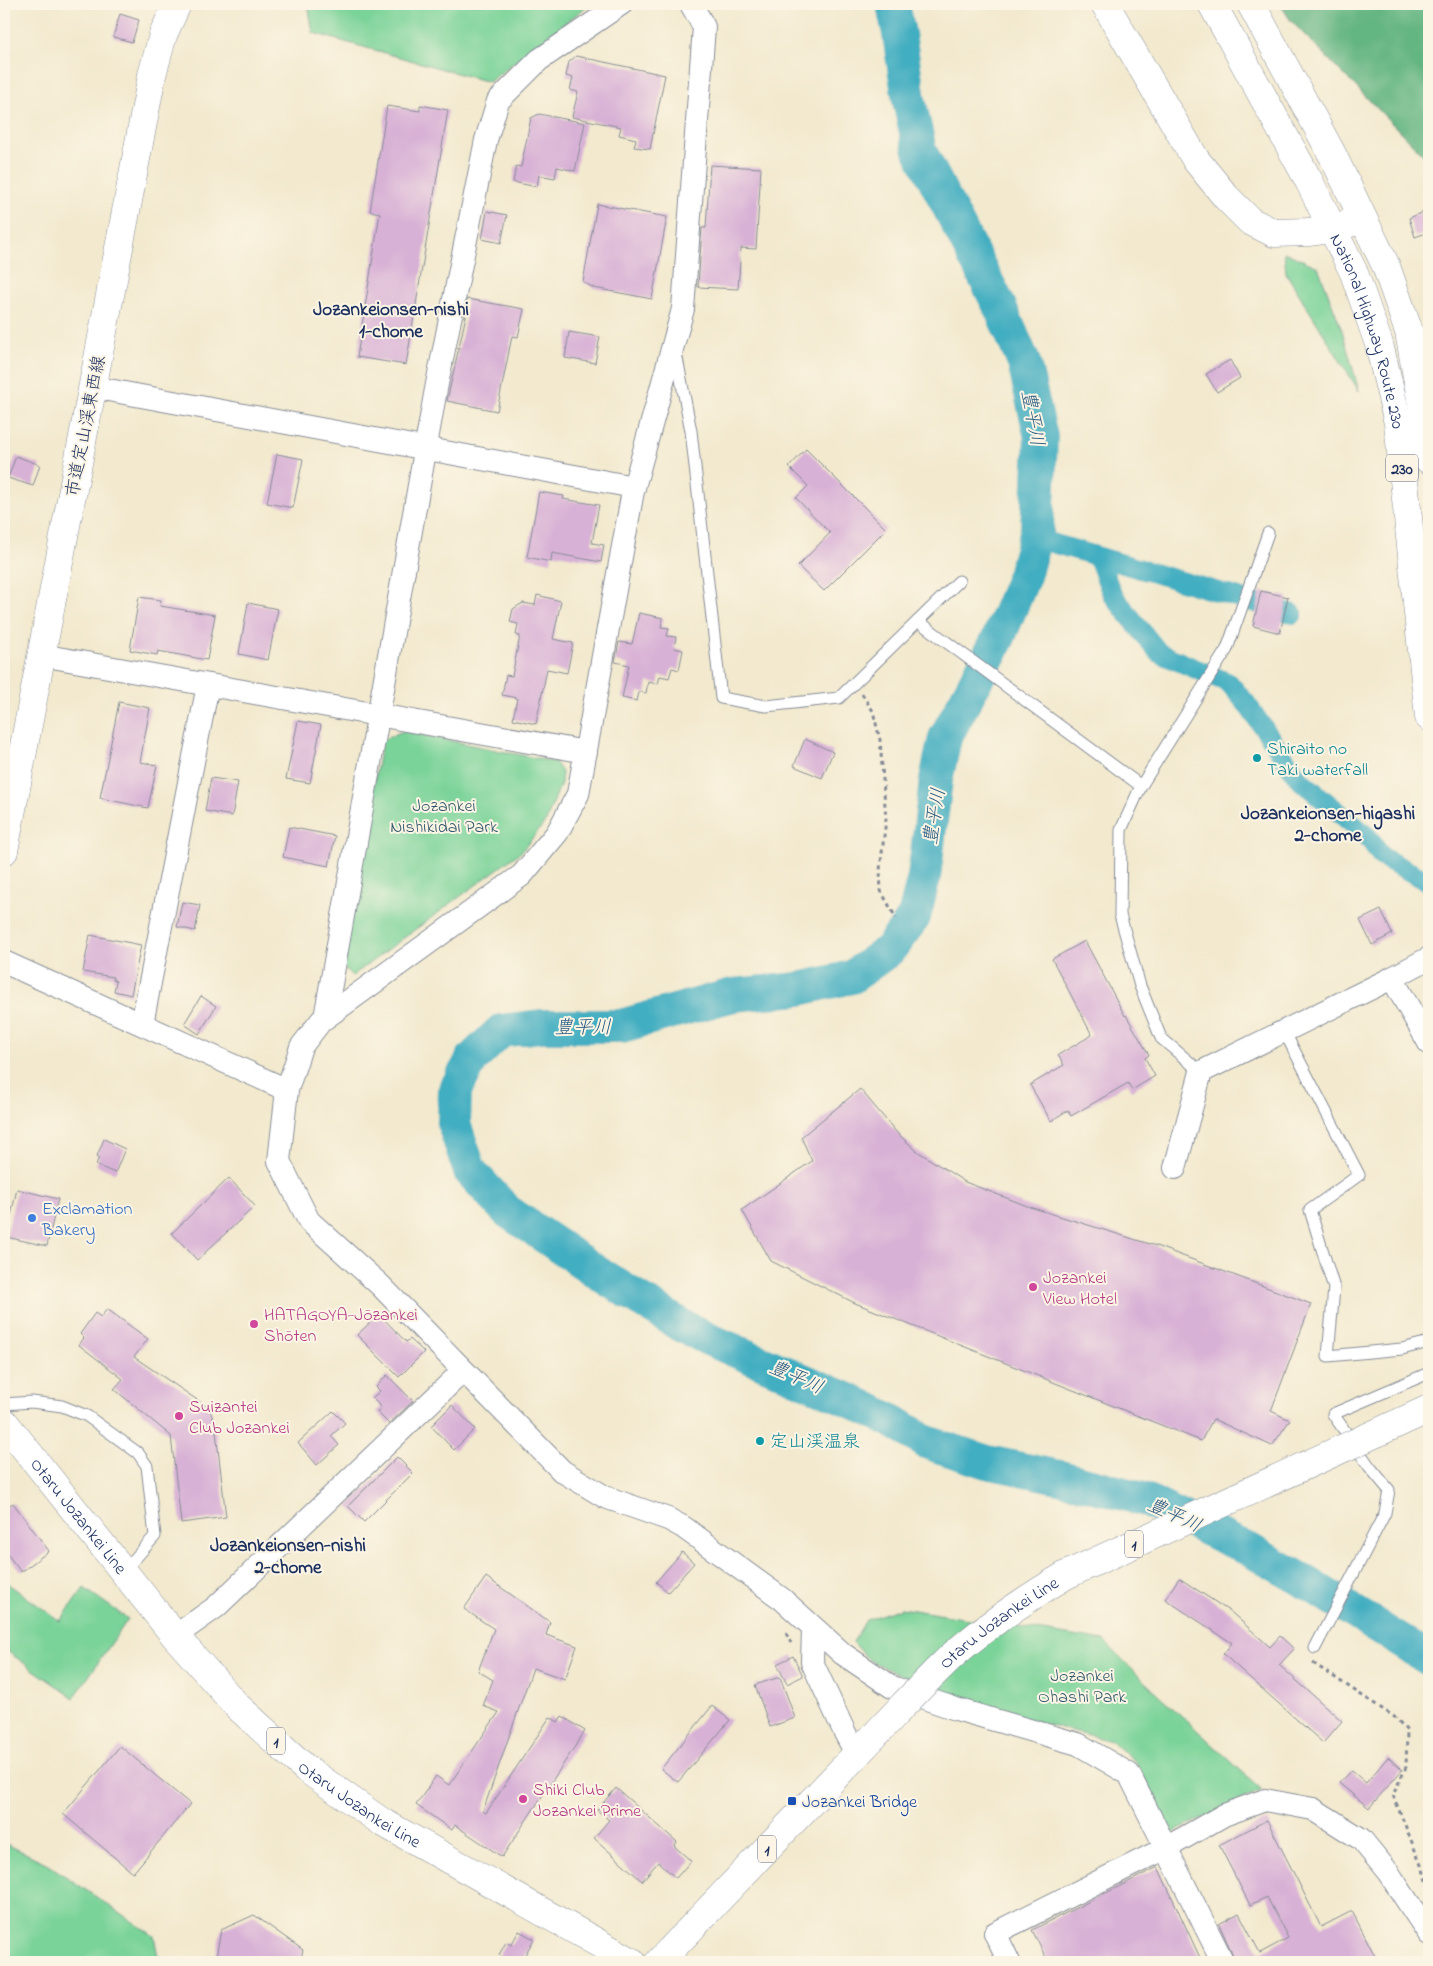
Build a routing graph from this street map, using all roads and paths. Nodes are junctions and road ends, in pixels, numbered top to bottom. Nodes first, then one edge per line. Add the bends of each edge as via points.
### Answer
1 (177, 4) edge
2 (621, 4) edge
3 (691, 4) edge
4 (1105, 4) edge
5 (1212, 4) edge
6 (1251, 4) edge
7 (1362, 219) junction
8 (1331, 229) junction
9 (674, 341) junction
10 (92, 387) junction
11 (425, 449) junction
12 (1429, 460) edge
13 (634, 487) junction
14 (1268, 533) dead end
15 (959, 581) dead end
16 (918, 621) junction
17 (41, 655) junction
18 (208, 685) junction
19 (860, 691) dead end
20 (378, 716) junction
21 (1429, 717) edge
22 (586, 752) junction
23 (1140, 786) junction
24 (4, 851) edge
25 (896, 918) dead end
26 (1429, 958) edge
27 (4, 962) edge
28 (1392, 978) junction
29 (325, 1018) junction
30 (142, 1024) junction
31 (1284, 1031) junction
32 (1429, 1042) edge
33 (1201, 1072) junction
34 (287, 1090) junction
35 (1176, 1168) dead end
36 (1429, 1342) edge
37 (464, 1371) junction
38 (1429, 1373) edge
39 (4, 1404) edge
40 (1429, 1409) edge
41 (4, 1422) edge
42 (124, 1571) junction
43 (813, 1628) junction
44 (786, 1633) dead end
45 (174, 1636) junction
46 (1315, 1648) joint
47 (794, 1650) dead end
48 (857, 1754) junction
49 (1166, 1848) junction
50 (1429, 1886) edge
51 (1429, 1934) edge
52 (632, 1962) edge
53 (659, 1962) edge
54 (1009, 1962) edge
55 (1223, 1962) edge

1 - 10 main road, 市道定山渓東西線 via 163,35 152,75
2 - 11 street via 539,60 498,101 486,140
3 - 9 street via 704,27 683,309
4 - 8 main road via 1196,160 1250,221 1274,233
5 - 8 main road, National Highway Route 230 / 230 via 1289,142
6 - 7 main road, National Highway Route 230 / 230 via 1332,154
7 - 8 main road
7 - 12 main road, National Highway Route 230 / 230 via 1386,266 1409,332
8 - 21 main road, National Highway Route 230 / 230 via 1354,273 1379,344 1398,423
9 - 13 street
9 - 16 lane via 691,431 721,698 766,706 839,698
10 - 11 street
10 - 17 main road, 市道定山渓東西線
11 - 13 street
11 - 20 street
13 - 22 street
14 - 23 lane via 1227,649
15 - 16 lane
16 - 23 lane
17 - 18 street
17 - 24 main road, 市道定山渓東西線
18 - 20 street
18 - 30 street
19 - 25 path via 873,711 880,740 886,819 881,891
20 - 22 street
20 - 29 street
22 - 29 street via 578,794 557,833 522,875
23 - 33 lane via 1121,830 1120,915 1140,986 1161,1038
26 - 28 street
27 - 30 street
28 - 31 street
28 - 32 street
29 - 34 street via 301,1047
30 - 34 street
31 - 33 street
31 - 36 lane via 1359,1175 1310,1210 1334,1288 1328,1356 1402,1349
33 - 35 street
34 - 37 street via 280,1161 309,1221 380,1285
37 - 43 street via 562,1471 605,1497 683,1527 782,1599
37 - 45 street via 216,1607
38 - 46 lane via 1333,1414 1389,1490 1385,1513
39 - 42 lane via 32,1402 62,1406 87,1416 138,1452 147,1466 155,1536
40 - 48 main road, Otaru Jozankei Line / 1, bridge via 1066,1575 1029,1597 953,1655
41 - 42 main road, Otaru Jozankei Line / 1
42 - 45 main road, Otaru Jozankei Line / 1
43 - 48 street via 812,1662
43 - 49 street via 843,1654 892,1688 1078,1744 1129,1774
44 - 47 path
45 - 52 main road, Otaru Jozankei Line / 1 via 236,1705 304,1768 382,1822
46 - 50 path via 1311,1660 1314,1665 1396,1718 1407,1731 1406,1767 1393,1795
48 - 53 main road, Otaru Jozankei Line / 1
49 - 51 street via 1224,1815 1265,1800 1313,1809 1361,1839 1388,1872
49 - 54 street via 995,1933
49 - 55 street

